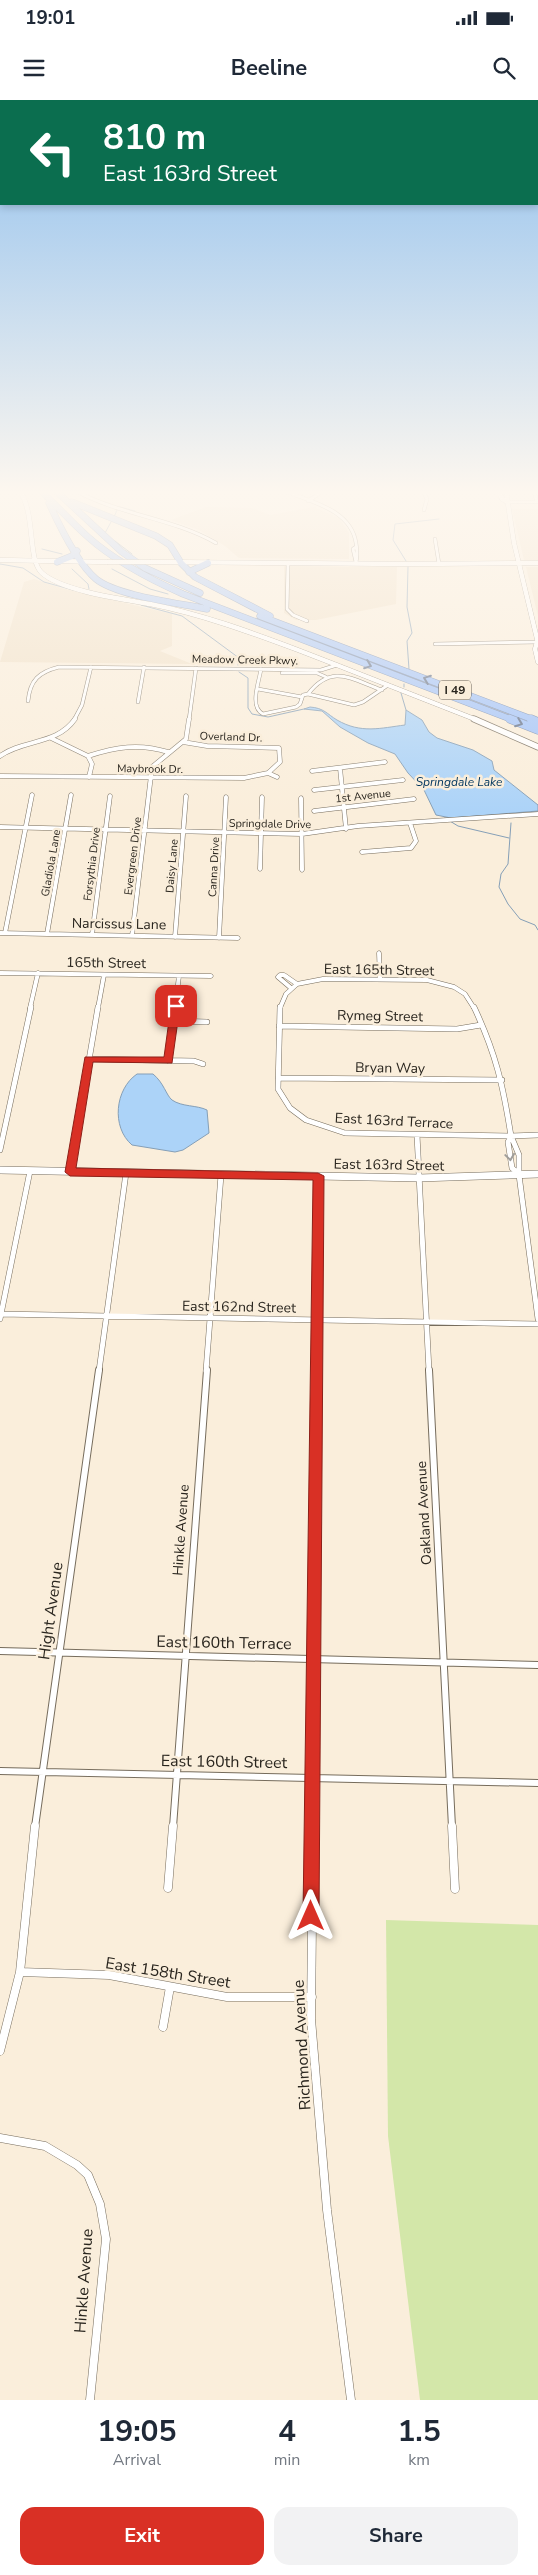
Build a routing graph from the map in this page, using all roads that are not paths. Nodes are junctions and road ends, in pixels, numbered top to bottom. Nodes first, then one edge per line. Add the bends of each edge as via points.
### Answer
1 (120, 598) edge
2 (161, 598) edge
3 (195, 598) edge
4 (211, 598) edge
5 (234, 598) edge
6 (287, 598) edge
7 (527, 598) edge
8 (245, 618) junction
9 (307, 621) dead end
10 (538, 642) edge
11 (435, 644) dead end
12 (372, 658) junction
13 (538, 662) edge
14 (337, 665) junction
15 (91, 666) junction
16 (144, 667) junction
17 (196, 668) junction
18 (261, 669) junction
19 (282, 673) dead end
20 (326, 676) junction
21 (388, 685) junction
22 (258, 689) junction
23 (382, 690) junction
24 (308, 694) junction
25 (302, 697) junction
26 (28, 701) dead end
27 (138, 702) dead end
28 (538, 722) edge
29 (538, 730) edge
30 (51, 738) junction
31 (183, 742) junction
32 (538, 747) edge
33 (168, 752) junction
34 (0, 756) edge
35 (88, 756) junction
36 (385, 762) dead end
37 (340, 768) junction
38 (312, 771) dead end
39 (268, 773) junction
40 (0, 776) edge
41 (89, 777) junction
42 (277, 777) dead end
43 (150, 778) junction
44 (403, 780) dead end
45 (343, 786) junction
46 (314, 790) dead end
47 (32, 795) dead end
48 (71, 795) dead end
49 (110, 796) dead end
50 (186, 796) dead end
51 (226, 797) dead end
52 (262, 797) dead end
53 (302, 798) dead end
54 (414, 799) dead end
55 (344, 807) junction
56 (314, 811) dead end
57 (538, 814) edge
58 (410, 823) junction
59 (0, 827) edge
60 (25, 828) junction
61 (66, 829) junction
62 (346, 829) junction
63 (105, 830) junction
64 (145, 830) junction
65 (184, 831) junction
66 (224, 832) junction
67 (261, 833) junction
68 (302, 834) junction
69 (362, 852) dead end
70 (260, 868) dead end
71 (302, 870) dead end
72 (2, 933) edge
73 (47, 934) junction
74 (92, 935) junction
75 (132, 936) junction
76 (175, 937) junction
77 (220, 938) junction
78 (238, 938) dead end
79 (379, 953) dead end
80 (0, 973) edge
81 (38, 974) junction
82 (104, 974) junction
83 (179, 976) junction
84 (211, 976) dead end
85 (380, 979) junction
86 (297, 984) junction
87 (291, 988) junction
88 (174, 1021) junction
89 (208, 1022) dead end
90 (481, 1025) junction
91 (279, 1026) junction
92 (89, 1059) junction
93 (169, 1061) junction
94 (203, 1064) dead end
95 (278, 1078) junction
96 (502, 1080) junction
97 (417, 1135) junction
98 (538, 1135) edge
99 (511, 1136) junction
100 (0, 1150) edge
101 (0, 1170) edge
102 (30, 1171) junction
103 (70, 1172) junction
104 (126, 1173) junction
105 (538, 1174) edge
106 (221, 1175) junction
107 (520, 1175) junction
108 (318, 1176) junction
109 (419, 1178) junction
110 (0, 1316) edge
111 (106, 1316) junction
112 (210, 1318) junction
113 (538, 1319) edge
114 (317, 1320) junction
115 (427, 1322) junction
116 (538, 1324) edge
117 (0, 1651) edge
118 (59, 1653) junction
119 (185, 1656) junction
120 (313, 1659) junction
121 (444, 1662) junction
122 (538, 1664) edge
123 (0, 1771) edge
124 (43, 1772) junction
125 (176, 1775) junction
126 (312, 1778) junction
127 (450, 1781) junction
128 (538, 1783) edge
129 (168, 1888) dead end
130 (456, 1890) dead end
131 (20, 1972) junction
132 (170, 1987) junction
133 (312, 1998) junction
134 (163, 2027) dead end
135 (0, 2051) edge
136 (0, 2138) edge
137 (90, 2400) edge
138 (351, 2400) edge

1 - 14 street via 220,622
2 - 8 highway
3 - 8 highway, I 49
4 - 12 highway, I 49
5 - 12 highway
6 - 9 street via 287,609 292,615
7 - 10 street
8 -> 29 highway, I 49
10 - 11 street
10 - 13 street via 535,649
28 -> 12 highway, I 49
14 - 18 street, Meadow Creek Pkwy. via 321,670
14 - 21 street
15 - 16 street, Meadow Creek Pkwy.
15 - 26 street, Meadow Creek Pkwy. via 66,666 45,671 31,682
15 - 30 street via 81,712 77,719
16 - 17 street, Meadow Creek Pkwy.
16 - 27 street
17 - 18 street, Meadow Creek Pkwy.
17 - 31 street via 188,728
18 - 22 street
19 - 20 street
20 - 23 street via 340,674
20 - 24 street via 314,684
21 - 23 street
21 - 32 street
22 - 25 street
22 - 25 street via 255,704 261,713 296,707
23 - 24 street via 354,705
24 - 25 street
30 - 34 street
30 - 35 street
31 - 33 street
31 - 39 street, Overland Dr. via 279,748 280,762
33 - 35 street via 131,745
33 - 43 street via 154,763
35 - 41 street via 92,764
36 - 37 street
37 - 38 street
37 - 45 street
39 - 42 street
39 - 43 street, Maybrook Dr. via 244,778
40 - 41 street, Maybrook Dr.
41 - 43 street, Maybrook Dr.
43 - 64 street, Evergreen Drive
44 - 45 street
45 - 46 street
45 - 55 street
47 - 60 street
48 - 61 street, Gladiola Lane
49 - 63 street, Forsythia Drive
50 - 65 street, Daisy Lane
51 - 66 street, Canna Drive
52 - 67 street
53 - 68 street
54 - 55 street, 1st Avenue
55 - 56 street, 1st Avenue
55 - 62 street
57 - 58 street, Springdale Drive
58 - 62 street, Springdale Drive
58 - 69 street via 416,841 410,848
59 - 60 street, Springdale Drive
60 - 61 street, Springdale Drive
60 - 72 street
61 - 63 street, Springdale Drive
61 - 73 street, Gladiola Lane
62 - 68 street, Springdale Drive
63 - 64 street, Springdale Drive
63 - 74 street, Forsythia Drive
64 - 65 street, Springdale Drive
64 - 75 street, Evergreen Drive
65 - 66 street, Springdale Drive
65 - 76 street, Daisy Lane
66 - 67 street, Springdale Drive
66 - 77 street, Canna Drive
67 - 68 street, Springdale Drive
67 - 70 street
68 - 71 street
72 - 73 street, Narcissus Lane
73 - 74 street, Narcissus Lane
74 - 75 street, Narcissus Lane
75 - 76 street, Narcissus Lane
76 - 77 street, Narcissus Lane
77 - 78 street, Narcissus Lane
79 - 85 street
80 - 81 street, 165th Street
81 - 82 street, 165th Street
81 - 100 street
82 - 83 street, 165th Street
82 - 92 street
83 - 84 street, 165th Street
83 - 88 street
85 - 86 street, East 165th Street via 323,979
85 - 90 street, East 165th Street via 427,980 454,987 465,994
86 - 87 street, East 165th Street
86 - 87 street via 280,975 280,980
87 - 91 street via 280,1004
88 - 89 street
88 - 93 street
90 - 91 street, Rymeg Street via 457,1029
90 - 96 street via 492,1044
91 - 95 street
92 - 93 street
92 - 103 street
93 - 94 street
95 - 96 street, Bryan Way
95 - 97 street, East 163rd Terrace via 278,1089 293,1113 324,1129 345,1133
96 - 99 street
97 - 99 street, East 163rd Terrace
97 - 109 street, Oakland Avenue
98 - 99 street, East 163rd Terrace
99 - 107 street via 516,1142
99 -> 107 street via 508,1142 512,1168
101 - 102 street, East 163rd Street
102 - 103 street, East 163rd Street
102 - 110 street
103 - 104 street, East 163rd Street
104 - 106 street, East 163rd Street
104 - 111 street, Hight Avenue
105 - 107 street, East 163rd Street
106 - 108 street, East 163rd Street
106 - 112 street, Hinkle Avenue
107 - 109 street, East 163rd Street
107 - 113 street
108 - 109 street, East 163rd Street
108 - 114 street, Richmond Avenue
109 - 115 street, Oakland Avenue
110 - 111 street, East 162nd Street
111 - 112 street, East 162nd Street
111 - 118 street, Hight Avenue
112 - 114 street, East 162nd Street
112 - 119 street, Hinkle Avenue
114 - 115 street, East 162nd Street
114 - 120 street, Richmond Avenue
115 - 116 street, East 162nd Street
115 - 121 street, Oakland Avenue
117 - 118 street, East 160th Terrace
118 - 119 street, East 160th Terrace
118 - 124 street, Hight Avenue
119 - 120 street, East 160th Terrace
119 - 125 street, Hinkle Avenue
120 - 121 street, East 160th Terrace
120 - 126 street, Richmond Avenue
121 - 122 street, East 160th Terrace
121 - 127 street, Oakland Avenue
123 - 124 street, East 160th Street
124 - 125 street, East 160th Street
124 - 131 street, Hight Avenue via 28,1879
125 - 126 street, East 160th Street
125 - 129 street, Hinkle Avenue
126 - 127 street, East 160th Street
126 - 133 street, Richmond Avenue
127 - 128 street, East 160th Street
127 - 130 street, Oakland Avenue
131 - 132 street, East 158th Street via 109,1975
131 - 135 street, Hight Avenue
132 - 133 street, East 158th Street via 227,1998
132 - 134 street
133 - 138 street, Richmond Avenue via 311,2019 328,2210
136 - 137 street, Hinkle Avenue via 28,2141 59,2153 88,2175 100,2204 106,2239

